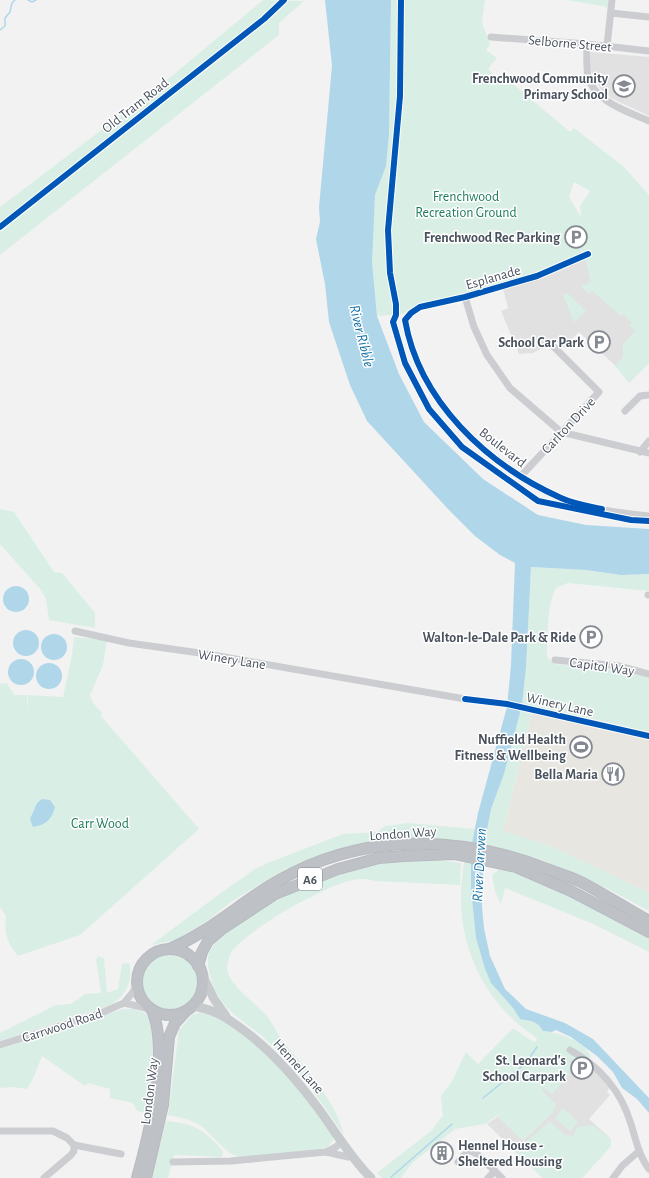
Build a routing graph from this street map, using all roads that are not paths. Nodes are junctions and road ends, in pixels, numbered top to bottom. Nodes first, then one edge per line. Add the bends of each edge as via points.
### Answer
1 (612, 0) edge
2 (611, 13) junction
3 (649, 17) edge
4 (491, 37) dead end
5 (587, 44) junction
6 (608, 46) junction
7 (649, 51) edge
8 (649, 121) edge
9 (588, 254) dead end
10 (465, 297) junction
11 (406, 320) joint
12 (552, 345) dead end
13 (649, 395) edge
14 (625, 411) dead end
15 (561, 432) junction
16 (649, 442) edge
17 (640, 452) junction
18 (649, 453) edge
19 (521, 476) junction
20 (649, 516) edge
21 (75, 631) dead end
22 (555, 660) dead end
23 (649, 674) edge
24 (649, 736) edge
25 (455, 849) junction
26 (518, 863) junction
27 (649, 921) edge
28 (649, 932) edge
29 (169, 949) junction
30 (200, 970) junction
31 (137, 984) junction
32 (124, 1003) junction
33 (151, 1009) junction
34 (189, 1009) junction
35 (227, 1017) junction
36 (0, 1046) edge
37 (570, 1050) dead end
38 (0, 1131) edge
39 (341, 1142) junction
40 (74, 1145) junction
41 (639, 1151) junction
42 (326, 1152) junction
43 (121, 1154) dead end
44 (352, 1157) junction
45 (173, 1162) dead end
46 (458, 1162) dead end
47 (649, 1170) edge
48 (495, 1171) junction
49 (44, 1178) edge
50 (137, 1178) edge
51 (146, 1178) edge
52 (371, 1178) edge
53 (488, 1178) edge
54 (502, 1178) edge
55 (614, 1178) edge

1 - 2 street
2 - 3 street
2 - 6 street
4 - 5 street, Selborne Street
5 - 6 street, Selborne Street
5 - 8 street via 589,79 596,91 608,102
6 - 7 street, Selborne Street
9 - 10 street, Esplanade via 537,276
10 - 11 street, Esplanade via 420,307
10 - 15 street via 474,327 487,355 510,388
11 - 19 street, Boulevard via 416,360 445,409 482,448
12 - 15 street, Carlton Drive via 599,392
13 - 14 street via 640,396
15 - 17 street
15 - 19 street, Carlton Drive
16 - 17 street
17 - 18 street
19 - 20 street, Boulevard via 573,502 626,514
21 - 24 street, Winery Lane via 129,643 508,704
22 - 23 street, Capitol Way via 619,666
25 - 26 highway, London Way / A6
25 - 29 highway, London Way / A6 via 424,842 388,845 342,854 295,872 239,905 193,938
25 - 30 highway, London Way / A6 via 379,858 338,869 275,894 208,941 202,952
26 - 27 highway, London Way / A6 via 579,882
26 - 28 highway, London Way / A6
29 - 30 highway via 186,954
29 - 31 highway, A6 via 152,954 146,960
30 - 34 highway, A6 via 201,992
30 - 35 main road, Hennel Lane via 214,999
31 - 32 street
31 - 33 highway via 144,1002
32 - 33 street
32 - 36 street, Carrwood Road
33 - 34 highway via 160,1014 170,1015
33 - 50 highway, London Way via 158,1030 158,1069 151,1120
34 - 35 main road, Hennel Lane via 205,1008
34 - 51 highway, London Way / A6 via 175,1023 169,1037 161,1117
35 - 39 main road, Hennel Lane via 279,1061 298,1082
37 - 41 street via 589,1062 619,1093
38 - 40 street via 53,1131
39 - 42 street
39 - 44 main road, Hennel Lane
40 - 43 street
40 - 49 street via 71,1155
41 - 47 street
41 - 55 street via 622,1166
42 - 44 street
42 - 45 street via 231,1161
44 - 52 main road, Hennel Lane
46 - 48 street via 469,1150
48 - 53 street
48 - 54 street

